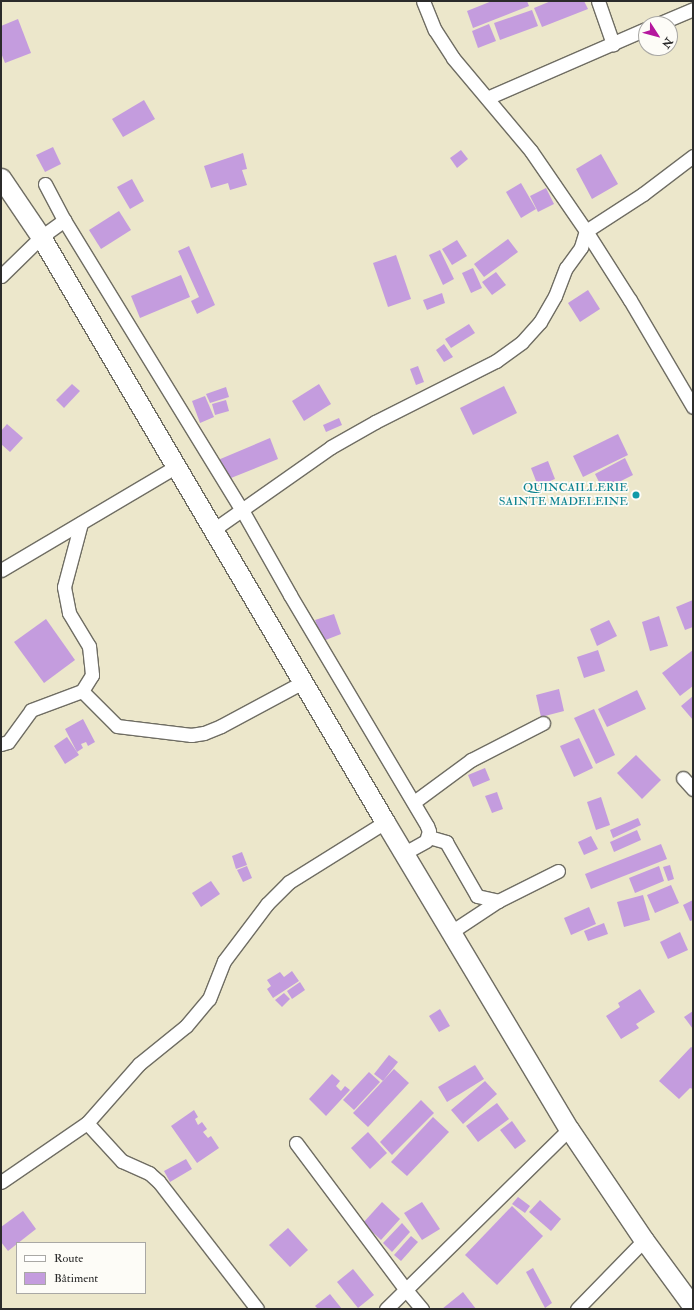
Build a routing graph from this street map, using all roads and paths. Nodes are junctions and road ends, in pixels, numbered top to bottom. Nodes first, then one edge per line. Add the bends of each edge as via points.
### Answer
1 (423, 1) edge
2 (598, 1) edge
3 (693, 9) edge
4 (677, 16) edge
5 (638, 33) edge
6 (613, 44) junction
7 (488, 98) junction
8 (693, 156) edge
9 (1, 178) edge
10 (45, 184) dead end
11 (64, 220) junction
12 (586, 231) junction
13 (41, 237) junction
14 (1, 276) edge
15 (693, 407) edge
16 (177, 466) junction
17 (242, 510) junction
18 (81, 523) junction
19 (213, 530) junction
20 (1, 570) edge
21 (303, 682) junction
22 (82, 691) junction
23 (543, 723) dead end
24 (1, 744) edge
25 (683, 778) dead end
26 (693, 789) edge
27 (414, 802) junction
28 (385, 822) junction
29 (429, 837) junction
30 (404, 853) junction
31 (558, 871) dead end
32 (498, 902) junction
33 (451, 932) junction
34 (86, 1123) junction
35 (568, 1129) junction
36 (296, 1143) dead end
37 (1, 1182) edge
38 (644, 1240) junction
39 (406, 1290) junction
40 (693, 1307) edge
41 (257, 1309) edge
42 (386, 1309) edge
43 (422, 1309) edge
44 (577, 1309) edge

1 - 7 street via 435,30
2 - 6 street
3 - 4 street
5 - 6 street
6 - 7 street
7 - 12 street via 531,151
8 - 12 street via 643,194
9 - 13 street
10 - 11 street
11 - 13 street
11 - 17 street
12 - 15 street
12 - 17 street via 581,247 566,268 555,296 540,322 522,342 496,361 331,447
13 - 14 street
13 - 16 street
16 - 18 street
16 - 19 street
17 - 19 street
17 - 27 street
18 - 20 street
18 - 22 street via 64,587 69,613 89,646 92,675
19 - 21 street
21 - 22 street via 228,723 204,733 191,735 117,726
21 - 28 street
22 - 24 street via 31,710 8,742
23 - 27 street via 471,760
25 - 26 street
27 - 29 street via 429,831
28 - 30 street
28 - 34 street via 289,882 267,904 224,961 209,999 186,1026 139,1064
29 - 30 street
29 - 32 street via 446,842 477,896
30 - 33 street
31 - 32 street
32 - 33 street
33 - 35 street
34 - 37 street
34 - 41 street via 122,1161 149,1173 159,1182
35 - 38 street
35 - 39 street
36 - 39 street
38 - 40 street
38 - 44 street
39 - 42 street
39 - 43 street

